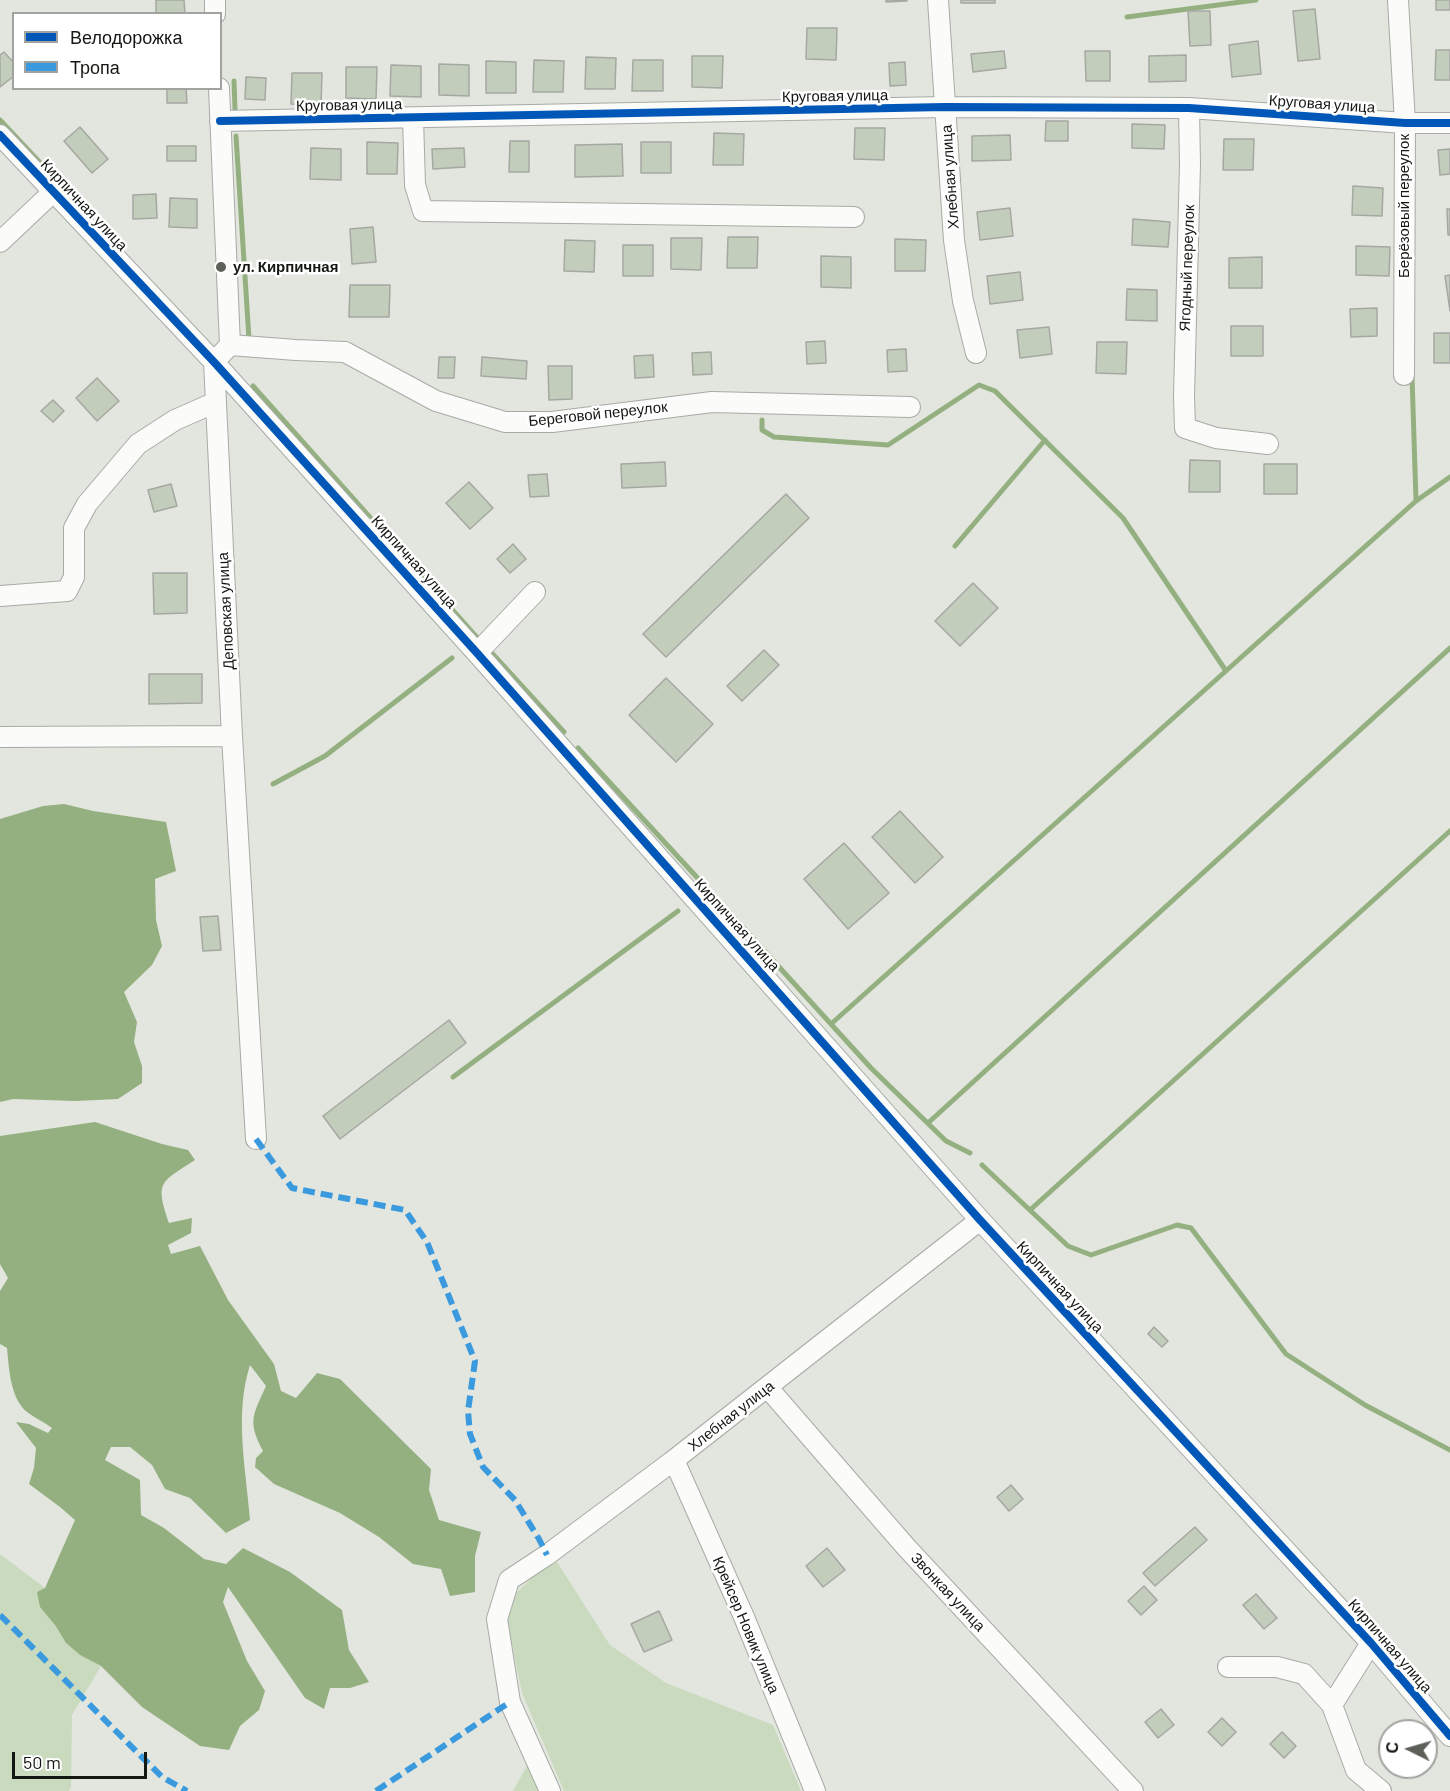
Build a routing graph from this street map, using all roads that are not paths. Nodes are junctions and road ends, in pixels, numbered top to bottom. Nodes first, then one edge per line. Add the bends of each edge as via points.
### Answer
1 (938, 0) edge
2 (1398, 0) edge
3 (219, 90) edge
4 (945, 107) junction
5 (1190, 108) junction
6 (413, 118) junction
7 (220, 121) junction
8 (1405, 123) junction
9 (1450, 123) edge
10 (0, 135) edge
11 (53, 192) junction
12 (854, 217) dead end
13 (0, 242) edge
14 (230, 345) junction
15 (976, 353) dead end
16 (214, 362) junction
17 (1404, 375) dead end
18 (216, 402) junction
19 (910, 407) dead end
20 (1268, 444) dead end
21 (535, 592) dead end
22 (0, 596) edge
23 (477, 653) junction
24 (232, 736) junction
25 (0, 737) edge
26 (256, 1139) dead end
27 (980, 1220) junction
28 (768, 1388) junction
29 (674, 1460) junction
30 (1371, 1643) junction
31 (1227, 1666) dead end
32 (1332, 1705) junction
33 (1450, 1736) edge
34 (550, 1791) edge
35 (815, 1791) edge
36 (1133, 1791) edge
37 (1381, 1791) edge

1 - 4 street, Хлебная улица
2 - 8 street, Берёзовый переулок
3 - 7 street
4 - 5 street, Круговая улица
4 - 6 street, Круговая улица
4 - 15 street, Хлебная улица via 954,240
5 - 8 street, Круговая улица
5 - 20 street, Ягодный переулок via 1185,428 1216,438
6 - 7 street, Круговая улица
6 - 12 street via 415,185 423,211
7 - 14 street
8 - 9 street, Круговая улица
8 - 17 street, Берёзовый переулок
10 - 11 street, Кирпичная улица
11 - 13 street
11 - 16 street, Кирпичная улица
14 - 16 street
14 - 19 street, Береговой переулок via 345,352 436,401 505,422 552,422 712,402
16 - 18 street, Деповская улица
16 - 23 street, Кирпичная улица
18 - 22 street via 175,420 138,444 87,504 74,528 74,577 67,591
18 - 24 street, Деповская улица
21 - 23 street
23 - 27 street, Кирпичная улица
24 - 25 street
24 - 26 street, Деповская улица
27 - 28 street, Хлебная улица
27 - 30 street, Кирпичная улица
28 - 29 street, Хлебная улица
28 - 36 street, Звонкая улица via 906,1547
29 - 34 street, Хлебная улица via 509,1580 496,1619 510,1702
29 - 35 street, Крейсер Новик улица
30 - 32 street
30 - 33 street, Кирпичная улица
31 - 32 street via 1277,1667 1304,1674
32 - 37 street via 1356,1770

